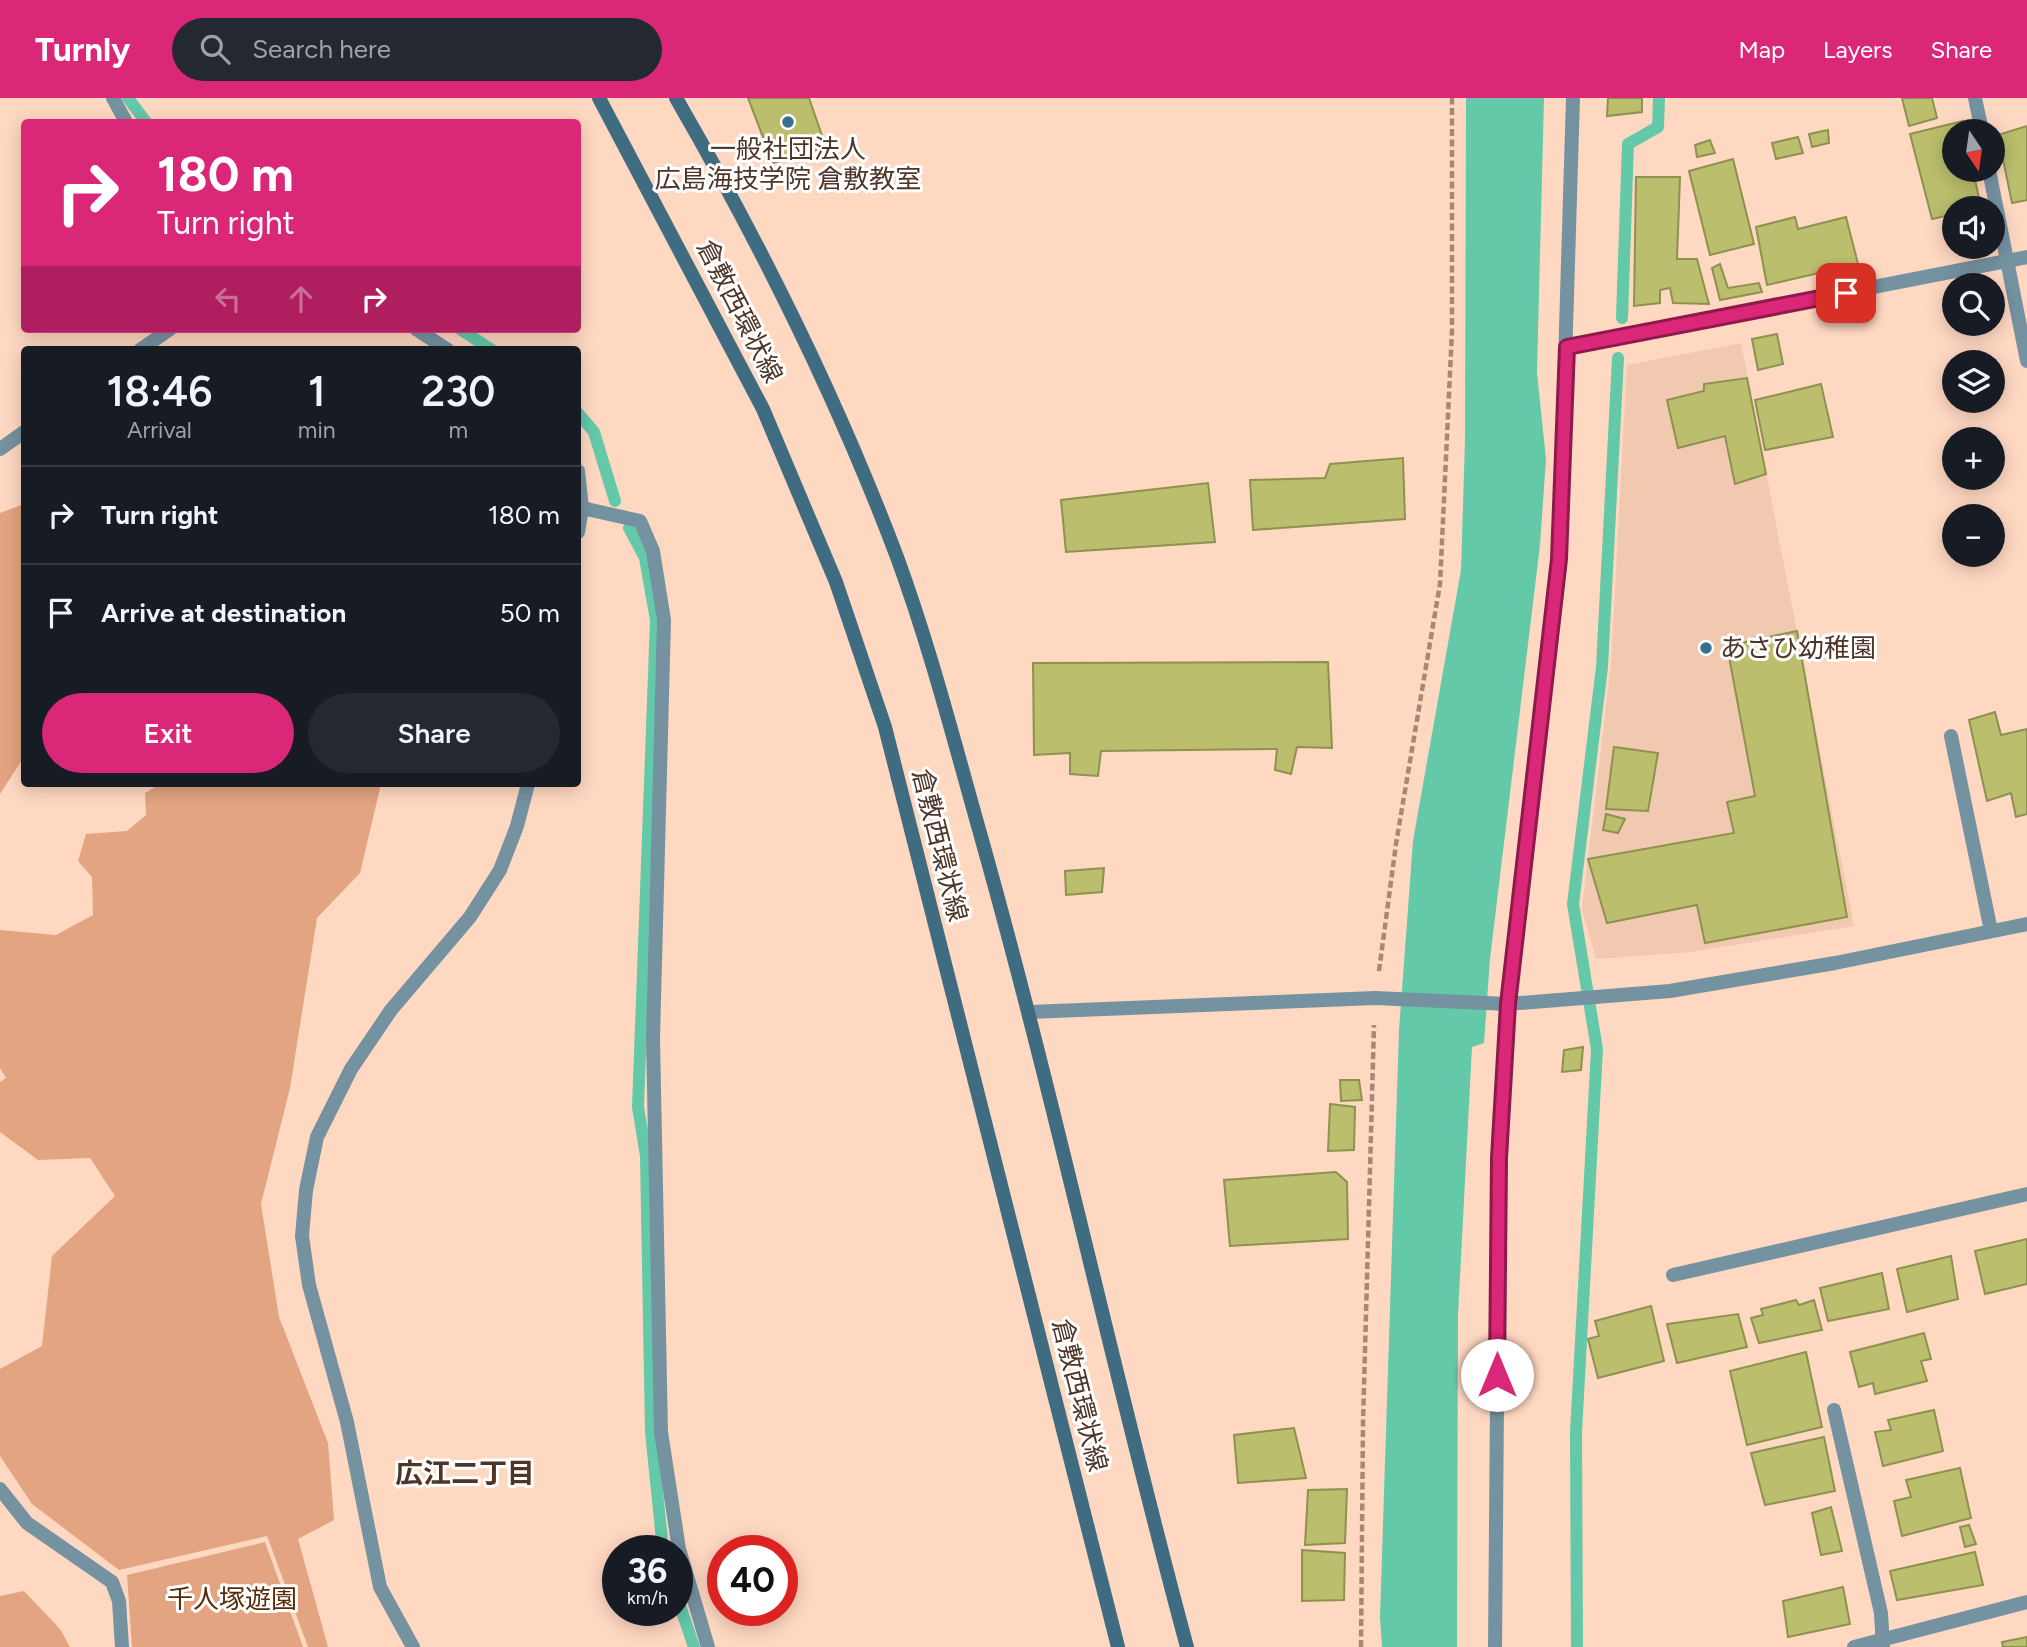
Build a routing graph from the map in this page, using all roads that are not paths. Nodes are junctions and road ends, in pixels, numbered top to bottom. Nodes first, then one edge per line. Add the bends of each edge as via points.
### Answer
1 (113, 98) edge
2 (599, 98) edge
3 (676, 98) edge
4 (1573, 98) edge
5 (1975, 98) edge
6 (124, 119) edge
7 (1979, 119) edge
8 (1992, 182) edge
9 (2027, 257) edge
10 (2008, 261) junction
11 (164, 333) edge
12 (421, 333) edge
13 (146, 346) edge
14 (442, 346) edge
15 (1567, 347) junction
16 (2027, 361) edge
17 (21, 434) edge
18 (0, 449) edge
19 (581, 499) edge
20 (582, 508) junction
21 (581, 514) edge
22 (1951, 736) dead end
23 (527, 787) edge
24 (2027, 924) edge
25 (1991, 931) junction
26 (1508, 1004) junction
27 (1030, 1012) junction
28 (2027, 1195) edge
29 (1673, 1275) dead end
30 (1834, 1410) dead end
31 (0, 1489) edge
32 (2027, 1602) edge
33 (1883, 1643) edge
34 (122, 1647) edge
35 (413, 1647) edge
36 (709, 1647) edge
37 (1118, 1647) edge
38 (1187, 1647) edge
39 (1495, 1647) edge
40 (1854, 1647) edge

1 - 6 street
2 - 37 main road, 倉敷西環状線 via 763,409 836,582 881,714
3 - 27 main road, 倉敷西環状線 via 738,205 824,382 898,559
4 - 15 street
5 - 7 street
8 - 10 street
9 - 10 street
10 - 15 street
10 - 16 street
11 - 13 street
12 - 14 street
15 - 26 street via 1559,559
17 - 18 street
19 - 20 street
20 - 21 street
20 - 36 street via 640,521 661,587 664,658 653,1039 661,1432 679,1549
22 - 25 street
23 - 35 street via 500,870 470,917 391,1010 351,1069 317,1137 306,1190 302,1236 309,1285 347,1422 380,1587
24 - 25 street
25 - 26 street via 1670,991
26 - 27 street via 1375,998
26 - 39 street via 1499,1158
27 - 38 main road, 倉敷西環状線
28 - 29 street
30 - 33 street via 1881,1613
31 - 34 street via 27,1523 112,1581 119,1601
32 - 33 street
33 - 40 street

